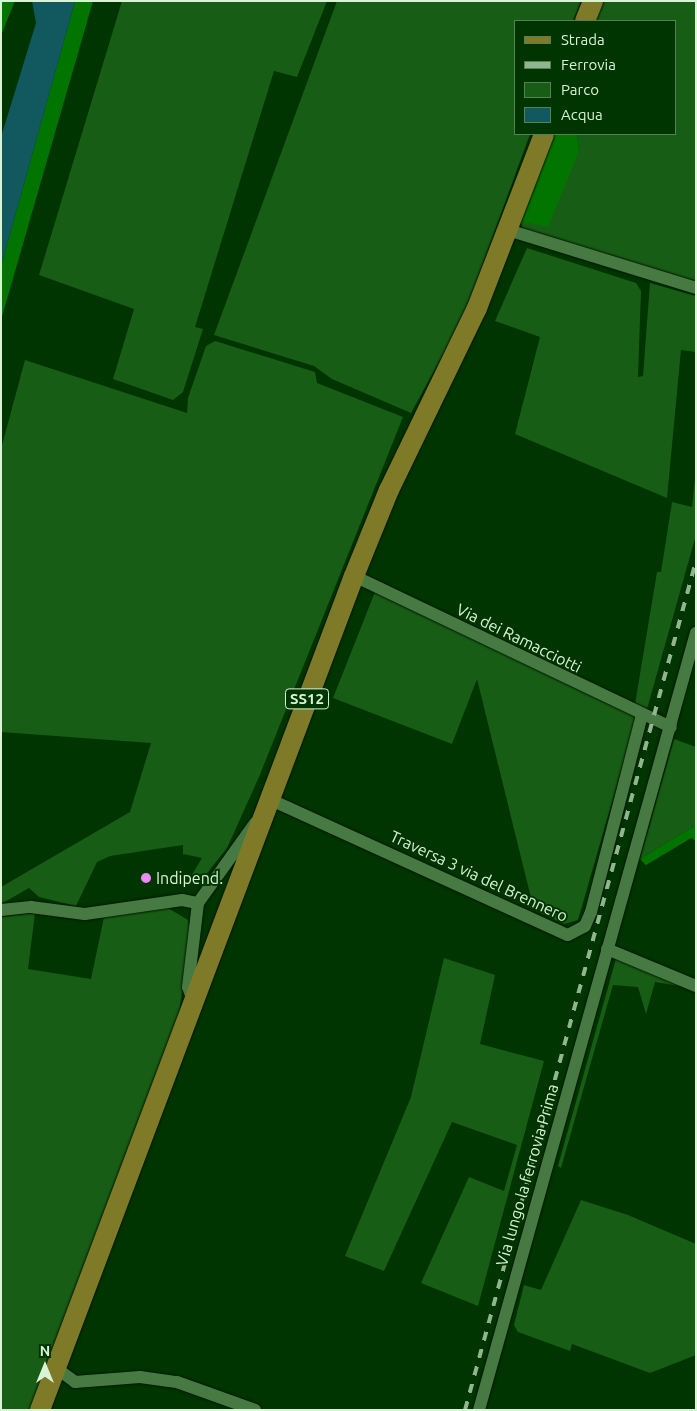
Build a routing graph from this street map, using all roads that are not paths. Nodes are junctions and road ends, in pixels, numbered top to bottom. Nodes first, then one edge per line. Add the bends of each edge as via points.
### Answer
1 (593, 1) edge
2 (586, 20) edge
3 (544, 135) edge
4 (508, 230) junction
5 (696, 288) edge
6 (354, 576) junction
7 (696, 633) edge
8 (642, 715) junction
9 (671, 727) junction
10 (266, 805) junction
11 (198, 903) junction
12 (1, 910) edge
13 (607, 949) junction
14 (696, 986) edge
15 (194, 1004) junction
16 (56, 1368) junction
17 (40, 1410) edge
18 (255, 1410) edge
19 (479, 1410) edge

1 - 2 main road
3 - 4 main road, SS12
4 - 5 street
4 - 6 main road, SS12
6 - 8 street, Via dei Ramacciotti
6 - 10 main road, SS12
7 - 9 street, Via lungo la ferrovia Prima
8 - 9 street, Via dei Ramacciotti
8 - 10 street, Traversa 3 via del Brennero via 591,912 585,926 568,935
9 - 13 street, Via lungo la ferrovia Prima
10 - 11 street
10 - 15 main road, SS12
11 - 12 street via 182,900 85,914 31,907
11 - 15 street via 188,986
13 - 14 street
13 - 19 street, Via lungo la ferrovia Prima
15 - 16 main road, SS12
16 - 17 main road, SS12
16 - 18 street via 75,1382 140,1377 177,1382

